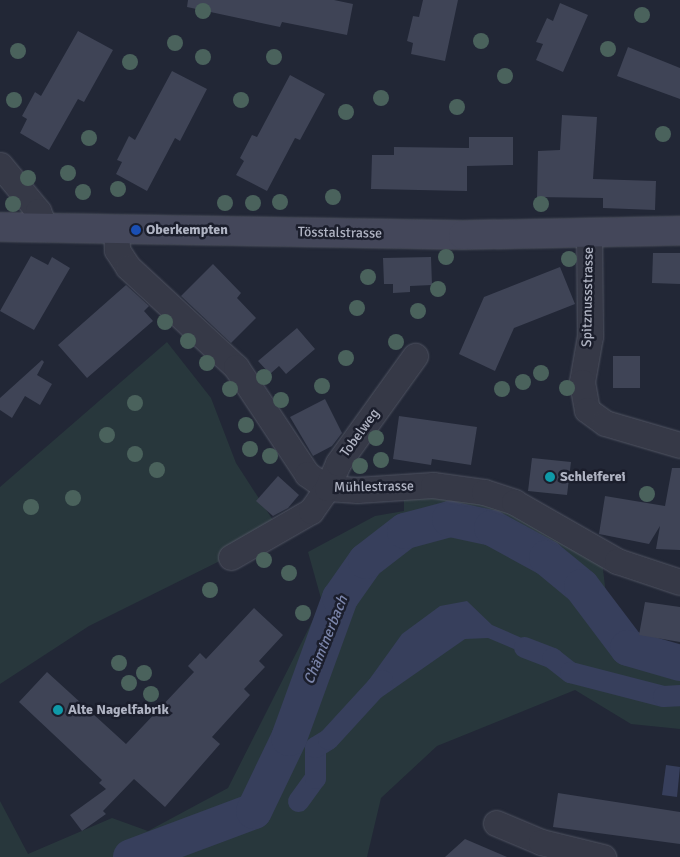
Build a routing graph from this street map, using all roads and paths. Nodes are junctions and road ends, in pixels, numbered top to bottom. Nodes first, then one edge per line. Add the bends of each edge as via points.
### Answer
1 (0, 165) edge
2 (0, 227) edge
3 (45, 228) junction
4 (116, 229) junction
5 (680, 231) edge
6 (588, 232) junction
7 (415, 356) dead end
8 (680, 445) edge
9 (327, 488) junction
10 (231, 557) dead end
11 (680, 582) edge
12 (496, 823) dead end
13 (602, 857) edge

1 - 3 street via 38,211
2 - 3 main road, Tösstalstrasse
3 - 4 main road, Tösstalstrasse
4 - 6 main road, Tösstalstrasse via 463,235
4 - 9 street, Mühlestrasse via 117,250 128,267 236,367 307,474
5 - 6 main road, Tösstalstrasse
6 - 8 street, Spitznussstrasse via 590,336 582,382 587,410 605,423
7 - 9 street, Tobelweg via 338,463
9 - 10 street, Tobelweg via 311,511
9 - 11 street, Mühlestrasse via 357,490 433,485 484,492 514,502 617,561
12 - 13 street via 541,842

